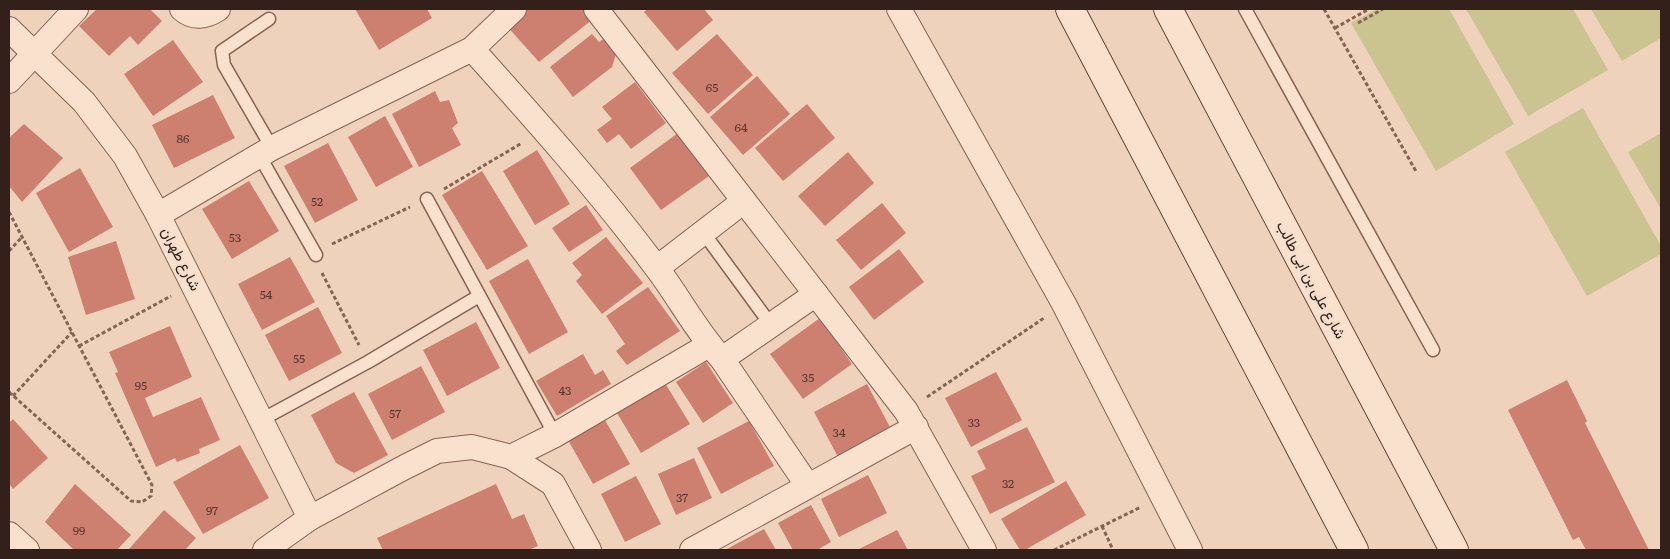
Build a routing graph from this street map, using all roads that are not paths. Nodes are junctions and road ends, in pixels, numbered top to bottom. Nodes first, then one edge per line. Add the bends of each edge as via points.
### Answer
1 (76, 9) edge
2 (182, 9) edge
3 (218, 9) edge
4 (514, 9) edge
5 (596, 9) edge
6 (898, 9) edge
7 (1070, 9) edge
8 (1168, 9) edge
9 (1245, 9) edge
10 (269, 19) dead end
11 (9, 29) edge
12 (472, 49) junction
13 (34, 53) junction
14 (9, 81) edge
15 (265, 152) junction
16 (427, 199) road end
17 (744, 201) junction
18 (158, 215) junction
19 (703, 232) junction
20 (316, 255) road end
21 (657, 268) junction
22 (816, 294) junction
23 (479, 296) junction
24 (771, 325) junction
25 (1433, 350) dead end
26 (716, 352) junction
27 (911, 419) junction
28 (261, 420) junction
29 (555, 435) junction
30 (511, 457) junction
31 (808, 486) junction
32 (310, 518) junction
33 (9, 534) edge
34 (27, 550) edge
35 (265, 550) edge
36 (589, 550) edge
37 (692, 550) edge
38 (984, 550) edge
39 (1190, 550) edge
40 (1354, 550) edge
41 (1454, 550) edge

1 - 13 street
2 - 3 street via 199,17
4 - 12 street
5 - 17 street
6 - 39 street via 1064,304
7 - 40 street
8 - 41 street, شارع على بن ابى طالب
9 - 25 lane
10 - 15 lane via 222,52 224,64
11 - 13 street, شارع طهران
12 - 15 street
12 - 21 street via 602,198
13 - 14 street
13 - 18 street, شارع طهران via 84,102 125,156
15 - 18 street
15 - 20 lane
16 - 23 lane
17 - 19 street
17 - 22 street
18 - 28 street, شارع طهران
19 - 21 street
19 - 24 lane
21 - 26 street
22 - 24 street
22 - 27 street
23 - 28 lane
23 - 29 lane
24 - 26 street
26 - 29 street
26 - 31 street
27 - 31 street
27 - 38 street
28 - 32 street, شارع طهران
29 - 30 street
30 - 32 street via 472,447 437,452
30 - 36 street via 553,484
31 - 37 street
32 - 35 street
33 - 34 street

